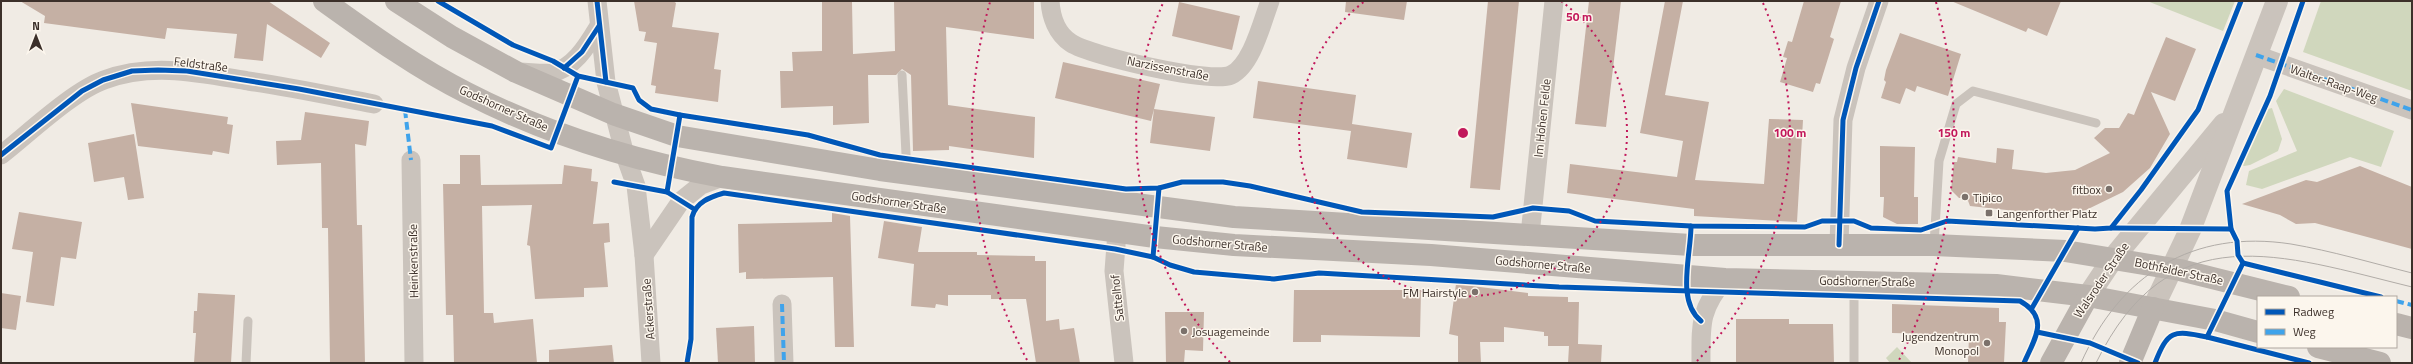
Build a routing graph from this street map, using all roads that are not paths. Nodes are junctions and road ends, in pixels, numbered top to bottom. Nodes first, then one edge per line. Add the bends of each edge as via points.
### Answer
1 (324, 1) edge
2 (396, 1) edge
3 (597, 1) edge
4 (1050, 1) edge
5 (1270, 1) edge
6 (1554, 1) edge
7 (1879, 1) edge
8 (2277, 1) edge
9 (599, 26) junction
10 (2256, 55) junction
11 (516, 72) junction
12 (902, 75) dead end
13 (374, 104) dead end
14 (2235, 110) junction
15 (2412, 110) edge
16 (613, 114) junction
17 (2096, 123) dead end
18 (1, 155) edge
19 (625, 155) junction
20 (411, 160) dead end
21 (906, 174) junction
22 (722, 177) junction
23 (1117, 232) junction
24 (1530, 234) junction
25 (1839, 246) junction
26 (1934, 246) junction
27 (644, 255) junction
28 (2114, 258) junction
29 (2171, 269) junction
30 (1725, 279) junction
31 (1854, 280) junction
32 (2088, 296) junction
33 (2285, 296) edge
34 (782, 304) dead end
35 (2153, 308) junction
36 (248, 321) dead end
37 (2397, 324) edge
38 (2412, 328) edge
39 (2257, 332) edge
40 (2322, 348) edge
41 (246, 363) edge
42 (414, 363) edge
43 (651, 363) edge
44 (784, 363) edge
45 (1124, 363) edge
46 (1701, 363) edge
47 (1854, 363) edge
48 (2051, 363) edge
49 (2130, 363) edge
50 (2380, 363) edge

1 - 19 main road, Godshorner Straße via 376,38 466,93 541,127
2 - 11 main road via 452,37
3 - 9 street, Ackerstraße
4 - 5 street, Narzissenstraße via 1055,27 1070,42 1088,52 1209,78 1230,75 1241,68
6 - 24 street, Im Hohen Felde
7 - 25 street via 1856,68 1843,120
8 - 10 street, Walsroder Straße
9 - 11 street via 582,52 564,68 551,73
9 - 16 street, Ackerstraße
10 - 14 street, Walsroder Straße
10 - 15 street, Walter-Raap-Weg
11 - 16 main road
12 - 21 lane
13 - 18 street, Feldstraße via 187,71 132,71 103,80 82,91
14 - 28 street, Walsroder Straße
14 - 29 street, Walsroder Straße via 2190,230
16 - 19 street, Ackerstraße
16 - 21 main road via 677,136
17 - 26 lane via 1973,91 1956,104 1939,161
19 - 22 main road, Godshorner Straße via 671,168
19 - 27 street, Ackerstraße via 636,186
20 - 42 street, Heinkenstraße
21 - 24 main road via 1234,217
22 - 23 main road, Godshorner Straße
22 - 27 street via 701,185 681,201
23 - 30 main road, Godshorner Straße via 1234,246 1431,255
23 - 45 street, Sattelhof via 1114,271
24 - 25 main road via 1691,245
25 - 26 main road
26 - 28 main road via 2065,251
27 - 43 street, Ackerstraße
28 - 29 main road, Bothfelder Straße
28 - 32 street, Walsroder Straße
29 - 33 main road, Bothfelder Straße
29 - 35 street, Walsroder Straße
30 - 31 main road, Godshorner Straße
30 - 46 street via 1705,307 1701,321
31 - 32 main road, Godshorner Straße via 1996,285
31 - 47 lane
32 - 35 main road
32 - 48 main road, Walsroder Straße
34 - 44 street
35 - 39 main road
35 - 49 main road, Walsroder Straße
36 - 41 lane
37 - 38 main road
40 - 50 main road

